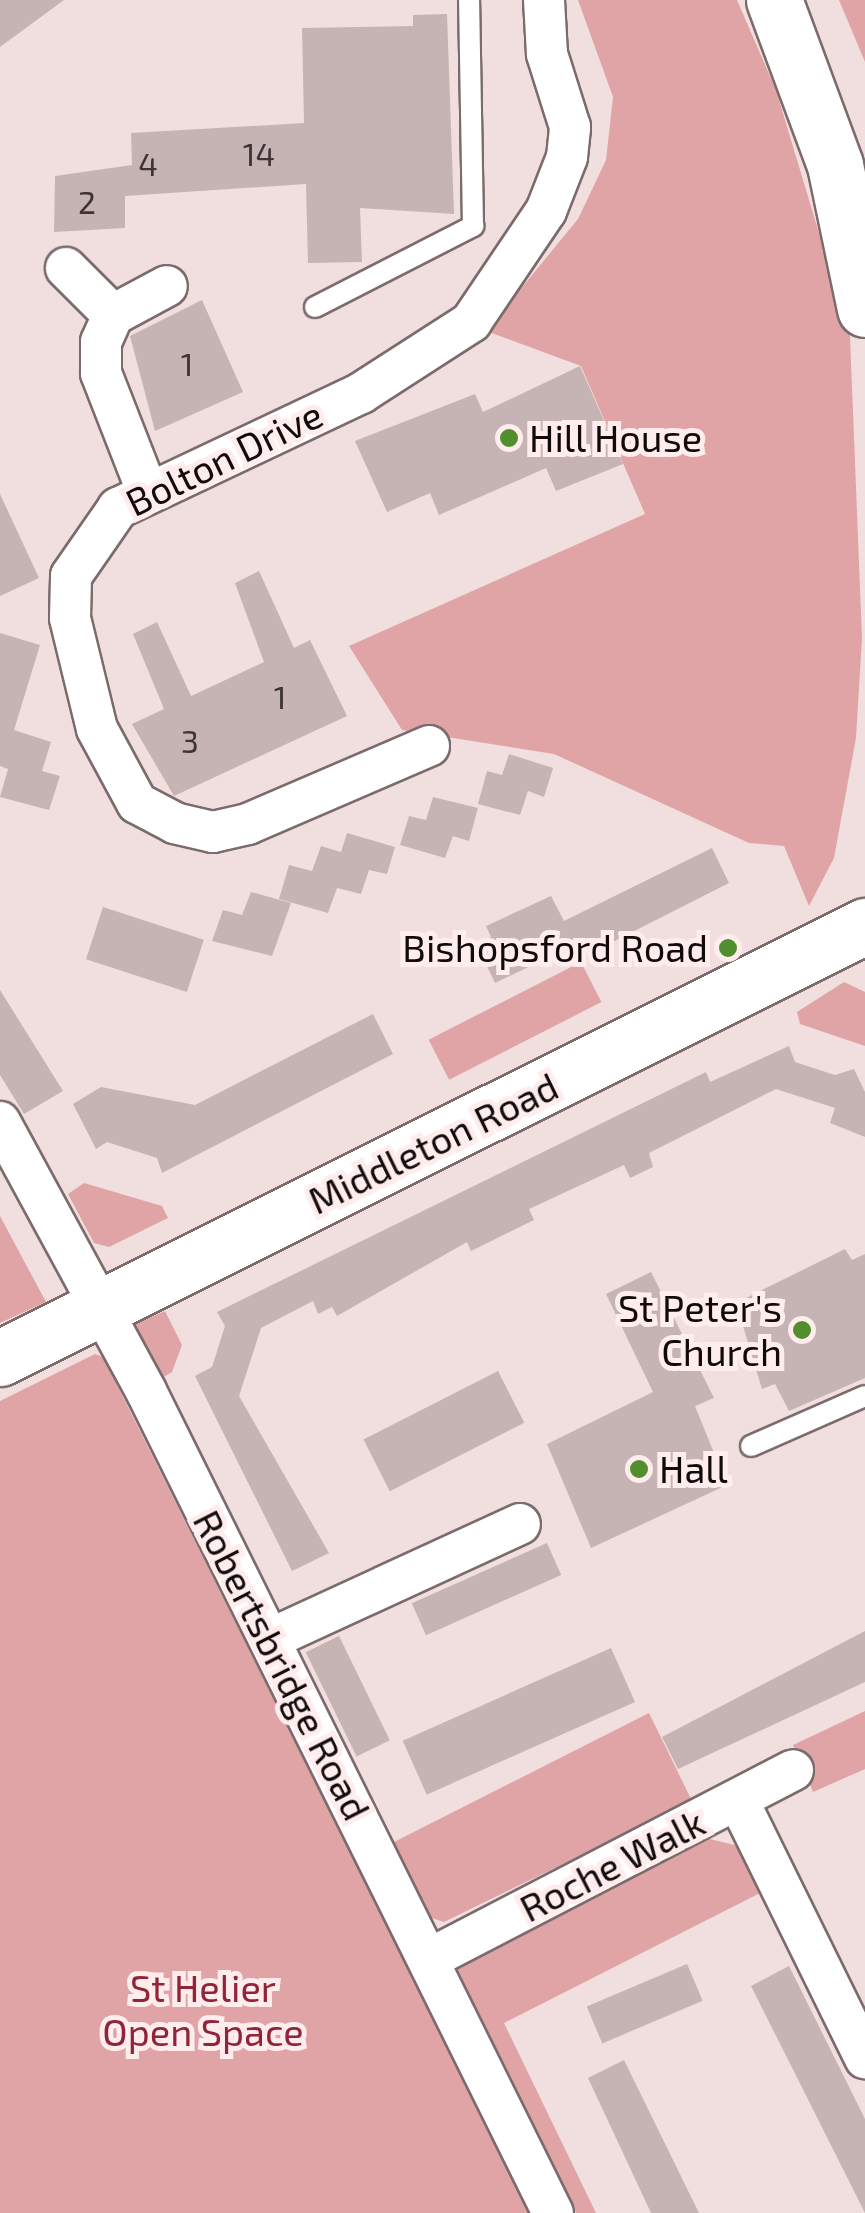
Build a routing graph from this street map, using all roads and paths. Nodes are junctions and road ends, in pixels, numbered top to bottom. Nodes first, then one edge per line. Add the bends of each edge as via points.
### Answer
1 (470, 0) edge
2 (544, 0) edge
3 (774, 0) edge
4 (66, 268) dead end
5 (862, 279) edge
6 (167, 286) dead end
7 (315, 307) dead end
8 (114, 315) junction
9 (147, 491) junction
10 (429, 746) dead end
11 (865, 926) edge
12 (0, 1122) edge
13 (102, 1306) junction
14 (0, 1358) edge
15 (865, 1396) edge
16 (751, 1446) dead end
17 (520, 1524) dead end
18 (270, 1639) junction
19 (793, 1770) dead end
20 (738, 1800) junction
21 (429, 1959) junction
22 (865, 2058) edge
23 (553, 2213) edge

1 - 7 lane via 473,226
2 - 9 street, Bolton Drive via 548,54 570,127 567,158 546,210 480,311 444,347 362,393
3 - 5 street via 832,155
4 - 8 street
6 - 8 street
8 - 9 street via 101,373
9 - 10 street, Bolton Drive via 97,527 71,576 70,618 97,728 137,804 213,832
11 - 13 street, Middleton Road
12 - 13 street, Robertsbridge Road
13 - 14 street, Middleton Road
13 - 18 street, Robertsbridge Road
15 - 16 lane
17 - 18 street
18 - 21 street, Robertsbridge Road
19 - 20 street, Roche Walk
20 - 21 street, Roche Walk
20 - 22 street
21 - 23 street, Robertsbridge Road

